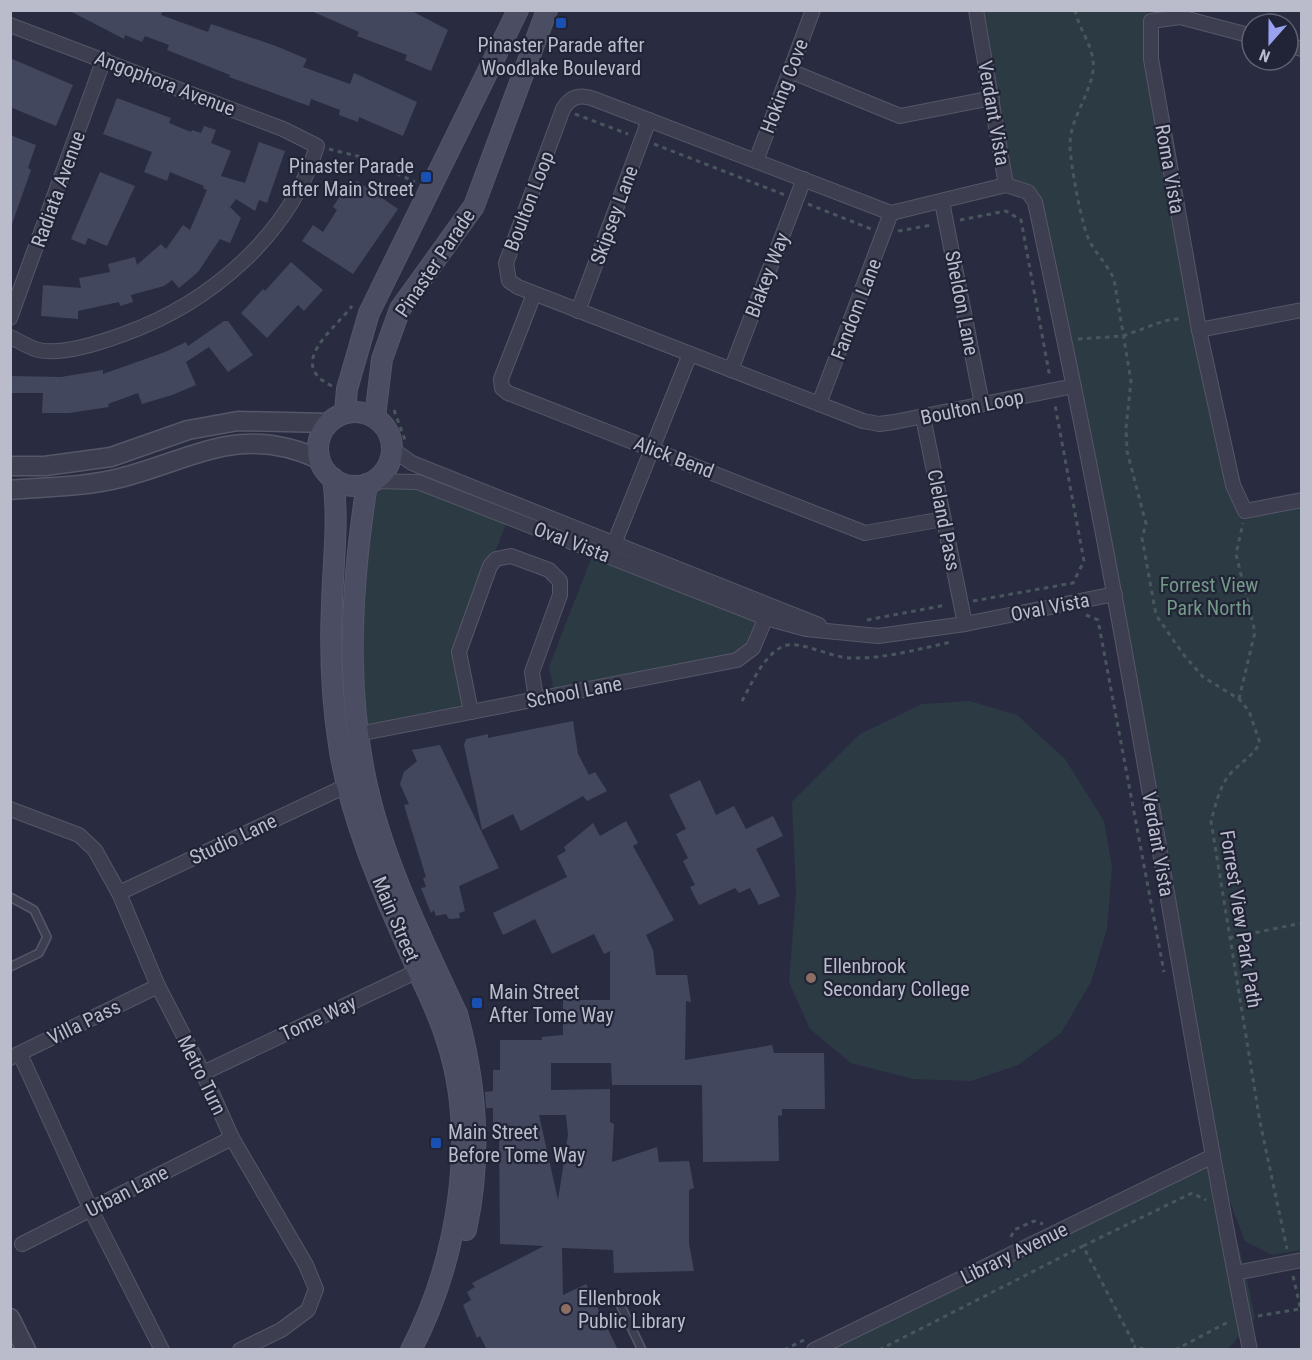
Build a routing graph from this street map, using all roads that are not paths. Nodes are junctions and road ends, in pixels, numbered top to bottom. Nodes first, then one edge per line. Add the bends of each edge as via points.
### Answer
1 (518, 10) edge
2 (547, 10) edge
3 (813, 10) edge
4 (976, 10) edge
5 (10, 25) edge
6 (1240, 33) edge
7 (104, 59) junction
8 (790, 71) junction
9 (992, 98) junction
10 (649, 120) junction
11 (756, 161) junction
12 (804, 179) junction
13 (1006, 185) junction
14 (942, 202) junction
15 (891, 213) junction
16 (534, 294) junction
17 (1302, 310) edge
18 (578, 311) junction
19 (10, 318) edge
20 (1199, 330) junction
21 (10, 337) edge
22 (690, 354) junction
23 (730, 370) junction
24 (1074, 386) junction
25 (819, 404) junction
26 (982, 404) junction
27 (345, 412) junction
28 (375, 417) junction
29 (923, 417) junction
30 (327, 423) junction
31 (652, 448) junction
32 (392, 449) junction
33 (319, 459) junction
34 (10, 466) edge
35 (333, 478) junction
36 (370, 482) junction
37 (10, 490) edge
38 (1302, 501) edge
39 (944, 519) junction
40 (615, 543) junction
41 (609, 557) junction
42 (1114, 594) junction
43 (769, 612) junction
44 (965, 624) junction
45 (536, 699) junction
46 (471, 712) junction
47 (358, 734) junction
48 (348, 785) junction
49 (10, 809) edge
50 (119, 893) junction
51 (10, 897) edge
52 (10, 967) edge
53 (426, 967) junction
54 (158, 986) junction
55 (15, 1056) edge
56 (203, 1073) junction
57 (232, 1138) junction
58 (1213, 1156) junction
59 (92, 1210) junction
60 (22, 1244) dead end
61 (1296, 1261) edge
62 (1235, 1273) junction
63 (617, 1298) dead end
64 (10, 1318) edge
65 (814, 1342) edge
66 (26, 1350) edge
67 (162, 1350) edge
68 (240, 1350) edge
69 (411, 1350) edge
70 (423, 1350) edge
71 (642, 1350) edge
72 (1250, 1350) edge

1 - 27 main road, Pinaster Parade via 369,313 347,389
2 - 28 main road, Pinaster Parade via 474,206 400,309 382,359
3 - 8 street, Hoking Cove
4 - 9 street, Verdant Vista
5 - 7 street, Angophora Avenue
6 - 20 street, Roma Vista via 1180,16 1151,21 1151,59
7 - 19 street, Radiata Avenue
7 - 21 street, Angophora Avenue via 317,146 310,168 278,222 242,263 205,295 155,323 84,348 37,350
8 - 9 street via 900,116
8 - 11 street, Hoking Cove
9 - 13 street, Verdant Vista
10 - 11 street, Boulton Loop
10 - 16 street, Boulton Loop via 585,96 568,101 506,263 509,281
10 - 18 street, Skipsey Lane
11 - 12 street, Boulton Loop
12 - 15 street, Boulton Loop
12 - 23 street, Blakey Way
13 - 14 street
13 - 24 street, Verdant Vista via 1028,192 1035,202
14 - 15 street
14 - 26 street, Sheldon Lane
15 - 25 street, Fandom Lane
16 - 18 street, Boulton Loop
16 - 31 street, Alick Bend via 504,370 502,388
17 - 20 street
18 - 22 street, Boulton Loop
20 - 38 street, Roma Vista via 1233,485 1245,512
22 - 23 street, Boulton Loop
22 - 31 street
23 - 25 street, Boulton Loop
24 - 26 street, Boulton Loop
24 - 42 street, Verdant Vista
25 - 29 street, Boulton Loop via 879,424
26 - 29 street, Boulton Loop
27 - 28 main road
27 - 30 main road
28 - 32 main road via 391,436
29 - 39 street, Cleland Pass
30 - 33 main road via 317,446
30 - 34 street via 238,421 188,430 111,457
31 - 39 street, Alick Bend via 865,533
31 - 40 street
32 - 36 main road via 387,468
32 - 40 street, Oval Vista via 412,463
33 - 35 main road
33 - 37 street via 295,448 238,442 119,478
35 - 36 main road via 343,484
35 - 48 main road, Main Street via 337,507 331,607 333,686
36 - 41 street, Oval Vista via 418,482
36 - 47 main road, Main Street via 358,540 352,613
39 - 44 street, Cleland Pass
40 - 41 street
40 - 43 street, Oval Vista
41 - 43 street, Oval Vista
42 - 44 street, Oval Vista
42 - 58 street, Verdant Vista
43 - 44 street, Oval Vista via 806,629 843,634 878,636
43 - 45 street, School Lane via 753,648 737,660
45 - 46 street, School Lane
45 - 46 street via 532,672 560,595 560,581 549,570 511,555 503,556 490,566 459,652
46 - 47 street, School Lane
47 - 53 main road, Main Street via 379,830
48 - 50 street, Studio Lane
48 - 53 main road, Main Street via 366,850
49 - 50 street, Metro Turn via 79,835 96,850
50 - 54 street, Metro Turn
51 - 52 lane via 34,909 46,937 39,953
53 - 56 street, Tome Way
53 - 69 main road, Main Street via 449,1048 461,1143 455,1232 437,1290
53 - 70 main road, Main Street via 457,1014 469,1062 477,1125 476,1171 456,1273
54 - 55 street, Villa Pass
54 - 56 street, Metro Turn
55 - 59 street
56 - 57 street, Metro Turn
57 - 59 street, Urban Lane
57 - 68 street, Metro Turn via 316,1289 308,1310 281,1330
58 - 62 street, Verdant Vista
58 - 65 street, Library Avenue
59 - 60 street, Urban Lane
59 - 67 street
61 - 62 street
62 - 72 street, Verdant Vista
63 - 71 lane
64 - 66 street

